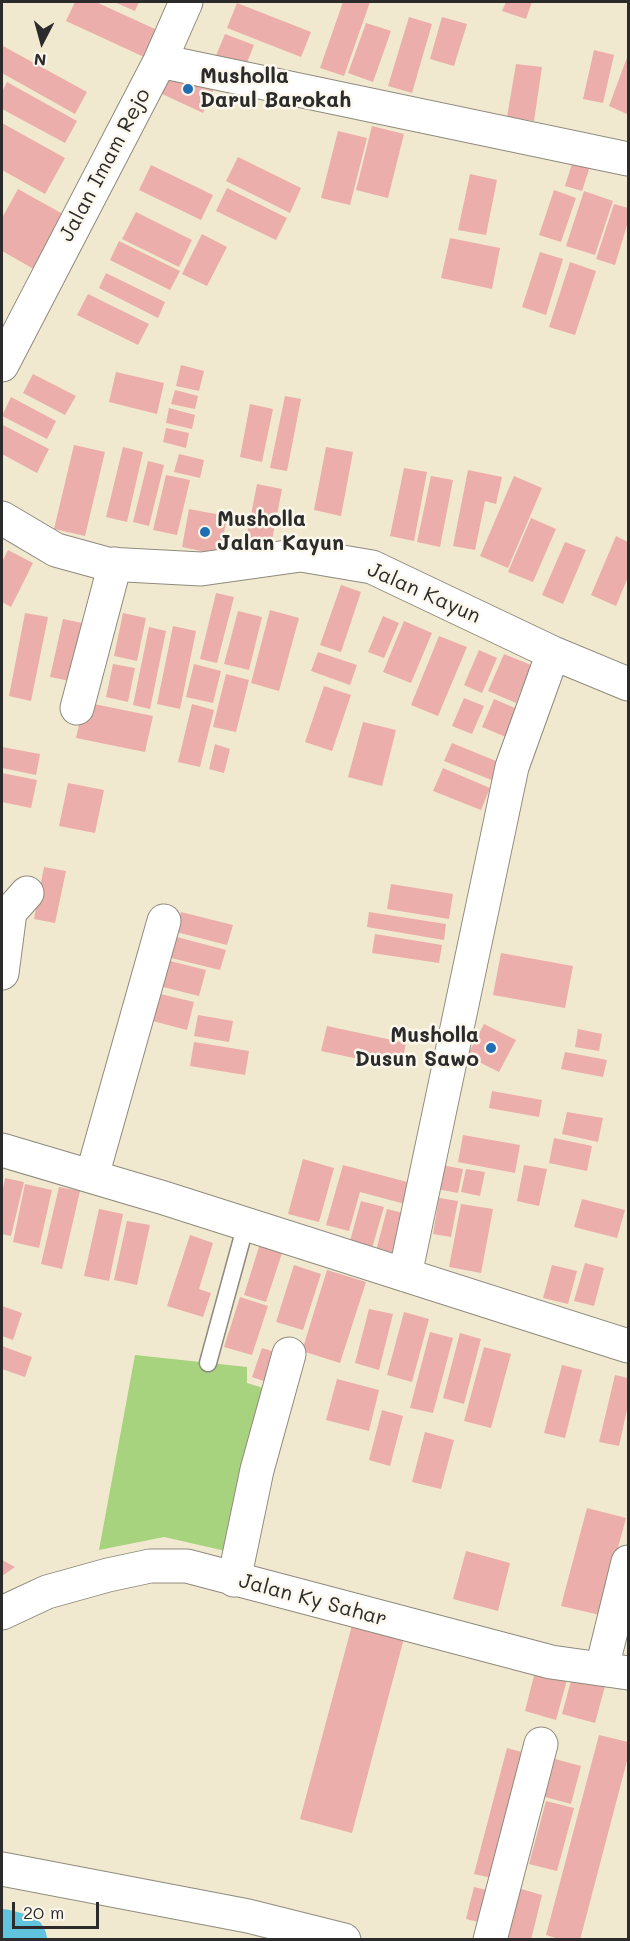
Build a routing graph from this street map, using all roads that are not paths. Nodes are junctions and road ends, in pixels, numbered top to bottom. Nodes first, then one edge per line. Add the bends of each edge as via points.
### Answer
1 (186, 2) edge
2 (160, 61) junction
3 (628, 159) edge
4 (4, 361) edge
5 (2, 518) edge
6 (115, 564) junction
7 (553, 653) junction
8 (628, 684) edge
9 (76, 708) dead end
10 (27, 893) dead end
11 (164, 921) dead end
12 (2, 973) edge
13 (2, 1149) edge
14 (92, 1176) junction
15 (246, 1224) junction
16 (405, 1275) junction
17 (628, 1346) edge
18 (289, 1354) dead end
19 (208, 1363) dead end
20 (628, 1562) edge
21 (234, 1580) junction
22 (2, 1613) edge
23 (615, 1671) edge
24 (541, 1744) dead end
25 (2, 1869) edge
26 (344, 1940) edge
27 (490, 1940) edge

1 - 2 street, Jalan Imam Rejo
2 - 3 street
2 - 4 street, Jalan Imam Rejo
5 - 6 street, Jalan Kayun via 56,550
6 - 7 street, Jalan Kayun via 201,569 301,555 372,567
6 - 9 street
7 - 8 street, Jalan Kayun
7 - 16 street via 512,767
10 - 12 street via 10,912
11 - 14 street
13 - 14 street
14 - 15 street
15 - 16 street
15 - 19 lane
16 - 17 street
18 - 21 street via 257,1470
20 - 23 street
21 - 22 street, Jalan Ky Sahar via 187,1566 150,1566 46,1592
21 - 23 street, Jalan Ky Sahar via 550,1662
24 - 27 street
25 - 26 street via 248,1916

